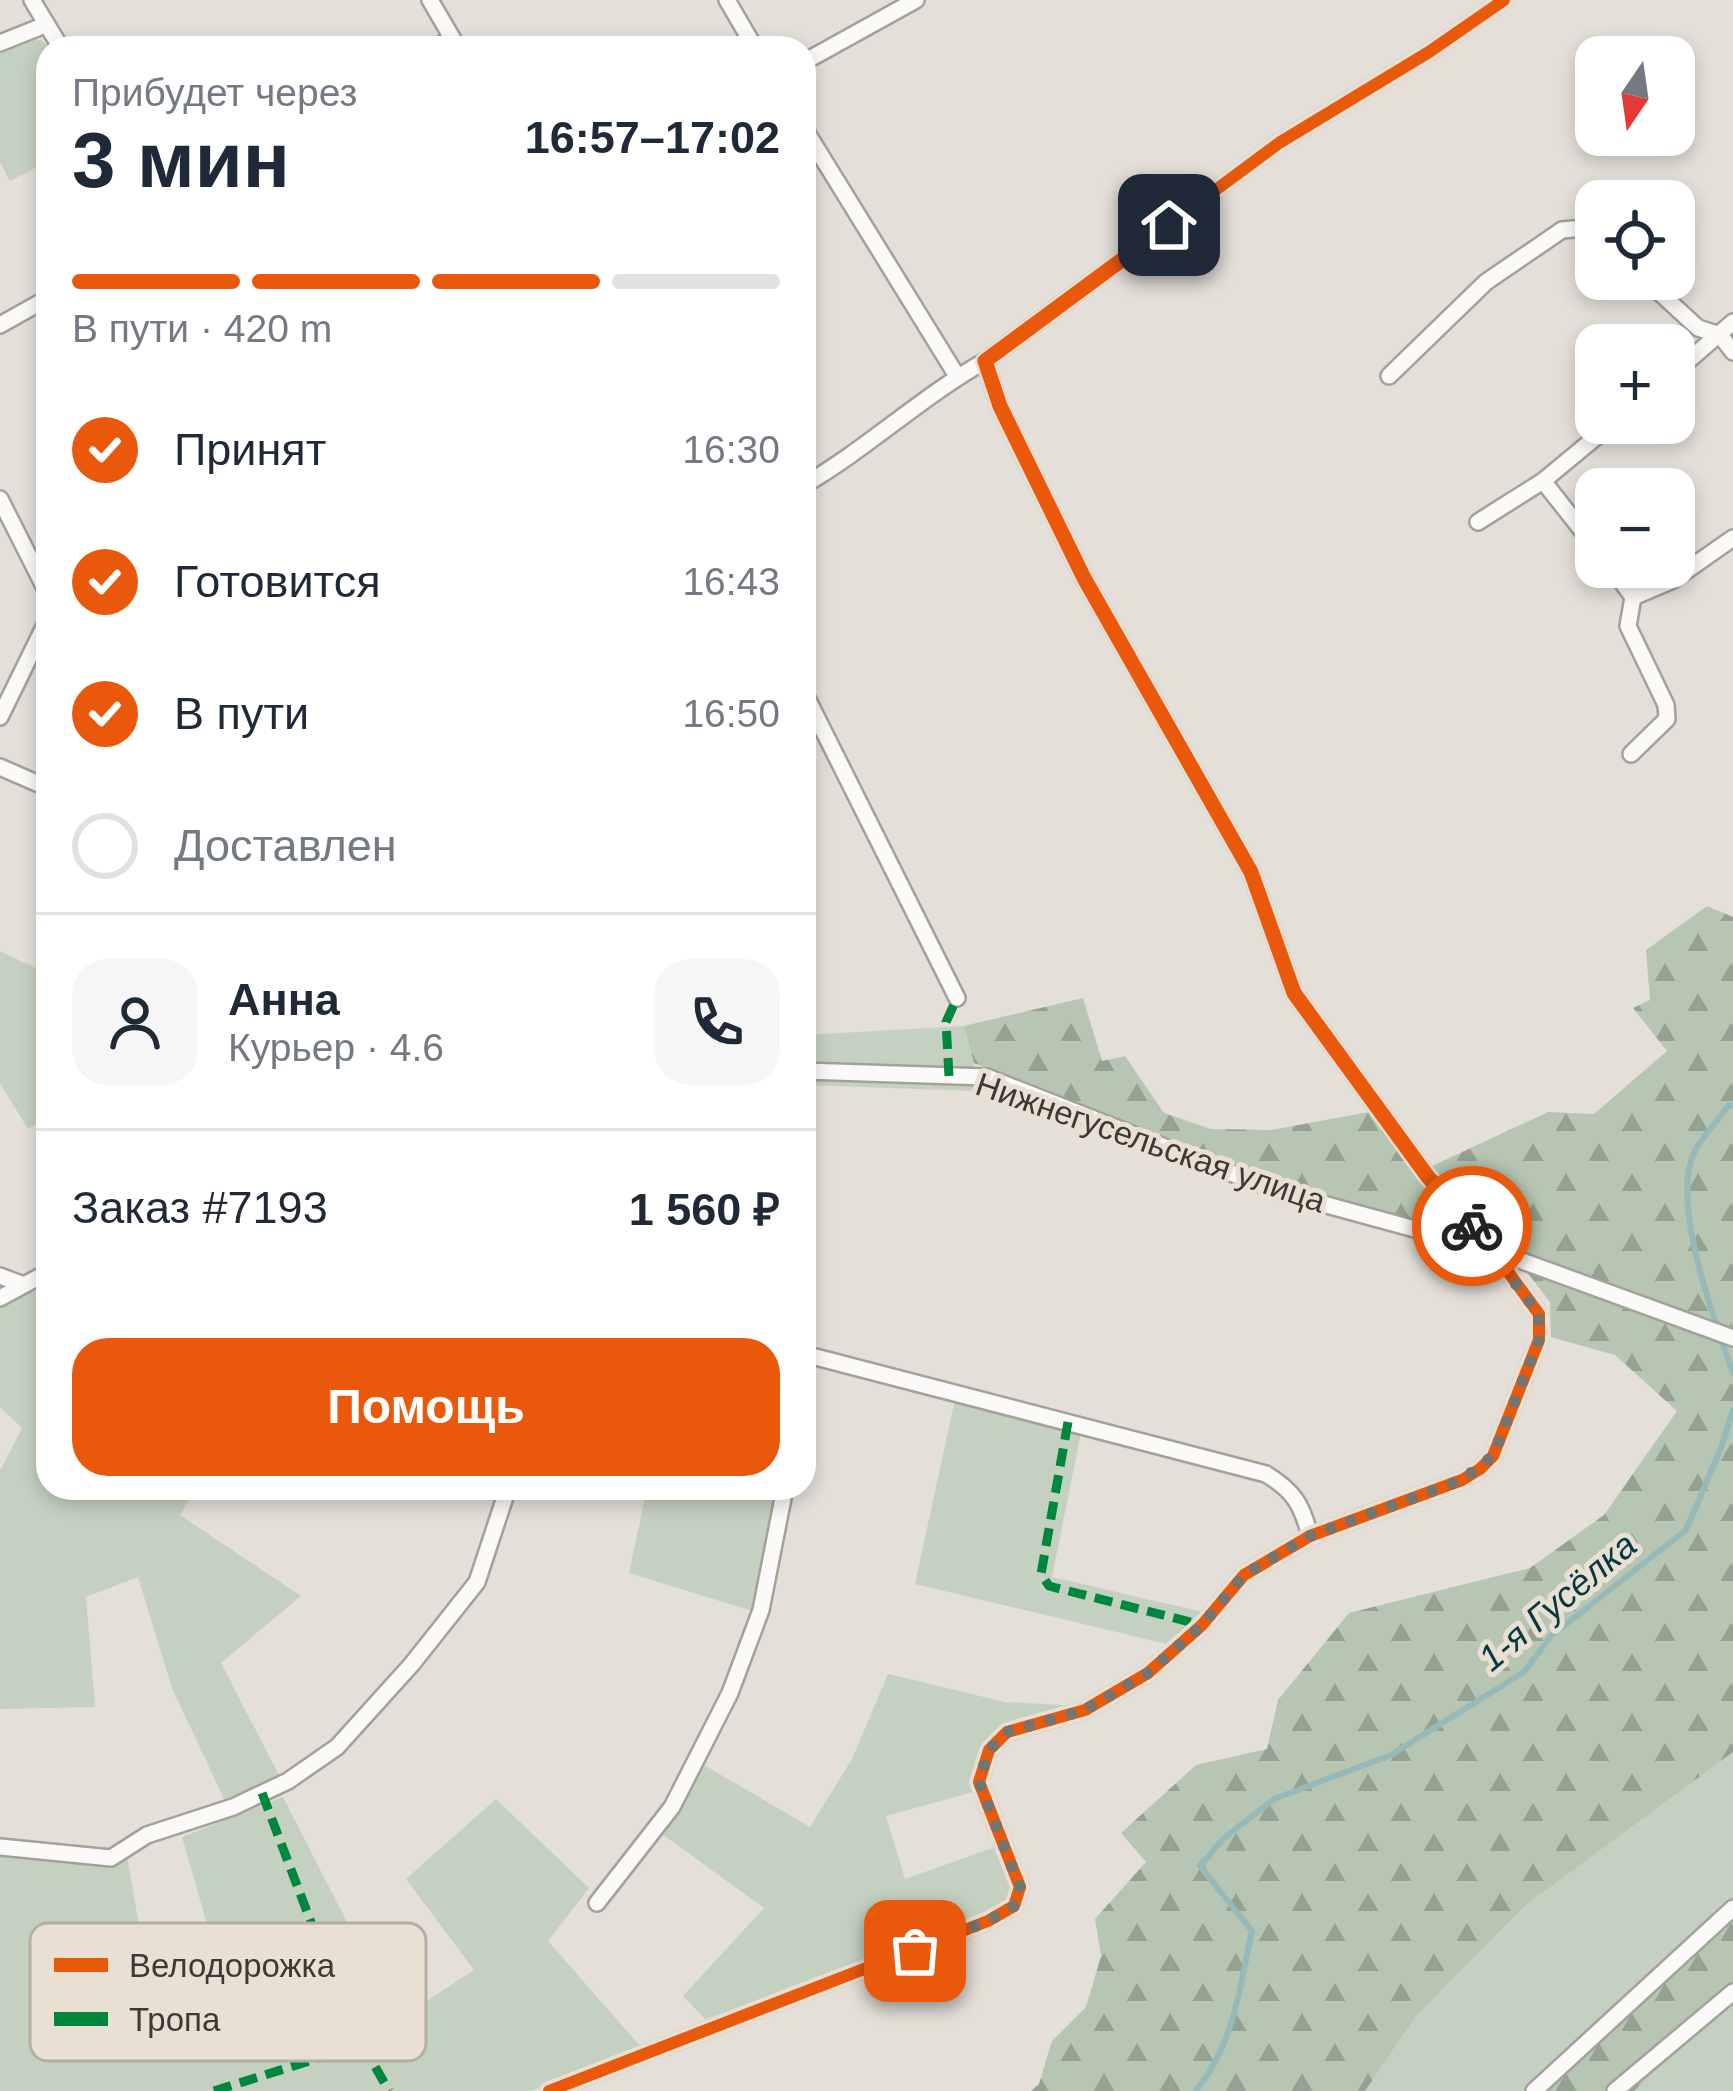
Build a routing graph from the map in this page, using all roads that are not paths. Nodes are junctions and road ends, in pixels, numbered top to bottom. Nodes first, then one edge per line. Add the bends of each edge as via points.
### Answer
1 (32, 0) edge
2 (430, 0) edge
3 (727, 0) edge
4 (916, 0) edge
5 (1504, 0) edge
6 (45, 25) junction
7 (53, 36) edge
8 (451, 36) edge
9 (748, 36) edge
10 (0, 43) edge
11 (816, 55) edge
12 (816, 147) edge
13 (1575, 229) edge
14 (1668, 300) edge
15 (36, 305) edge
16 (1733, 322) edge
17 (0, 325) edge
18 (1720, 335) junction
19 (1733, 352) edge
20 (1695, 356) edge
21 (985, 361) junction
22 (957, 376) junction
23 (1390, 376) dead end
24 (1588, 444) edge
25 (816, 478) edge
26 (1543, 481) junction
27 (0, 499) edge
28 (1575, 521) edge
29 (1478, 522) dead end
30 (1733, 538) edge
31 (36, 570) edge
32 (1626, 588) edge
33 (1633, 597) junction
34 (36, 644) edge
35 (816, 716) edge
36 (0, 717) edge
37 (1631, 754) dead end
38 (0, 767) edge
39 (36, 783) edge
40 (957, 998) dead end
41 (816, 1071) edge
42 (1492, 1250) junction
43 (0, 1276) edge
44 (36, 1278) edge
45 (24, 1285) junction
46 (0, 1298) edge
47 (1733, 1338) edge
48 (816, 1359) edge
49 (504, 1500) edge
50 (783, 1500) edge
51 (1310, 1536) junction
52 (0, 1847) edge
53 (597, 1903) dead end
54 (1733, 1908) edge
55 (1733, 1992) edge
56 (549, 2091) edge
57 (1534, 2091) edge
58 (1615, 2091) edge

1 - 6 street
2 - 8 street
3 - 9 street
4 - 11 street
5 - 21 street via 1279,143
6 - 7 street
6 - 10 street
12 - 22 street
13 - 23 street via 1486,282
14 - 18 street
15 - 17 street
16 - 18 street
18 - 19 street
18 - 20 street
21 - 22 street
21 - 42 street via 1084,578 1251,872 1294,993 1428,1177
22 - 25 street
24 - 26 street
26 - 28 street
26 - 29 street
27 - 31 street
30 - 33 street
32 - 33 street
33 - 37 street via 1628,626 1667,719
34 - 36 street
35 - 40 street
38 - 39 street
41 - 42 street, Нижнегусельская улица via 987,1077 1279,1192
42 - 47 street, Нижнегусельская улица
42 - 51 street via 1539,1314 1539,1340 1493,1456 1462,1480
43 - 45 street
44 - 45 street
45 - 46 street
48 - 51 street via 1266,1474 1302,1505
49 - 52 street via 477,1582 337,1747 288,1781 147,1835 111,1858
50 - 53 street via 761,1610 730,1693 672,1807
51 - 56 street via 1244,1575 1148,1673 1085,1710 1007,1732 989,1750 979,1782 1020,1887 1014,1906
54 - 57 street
55 - 58 street

